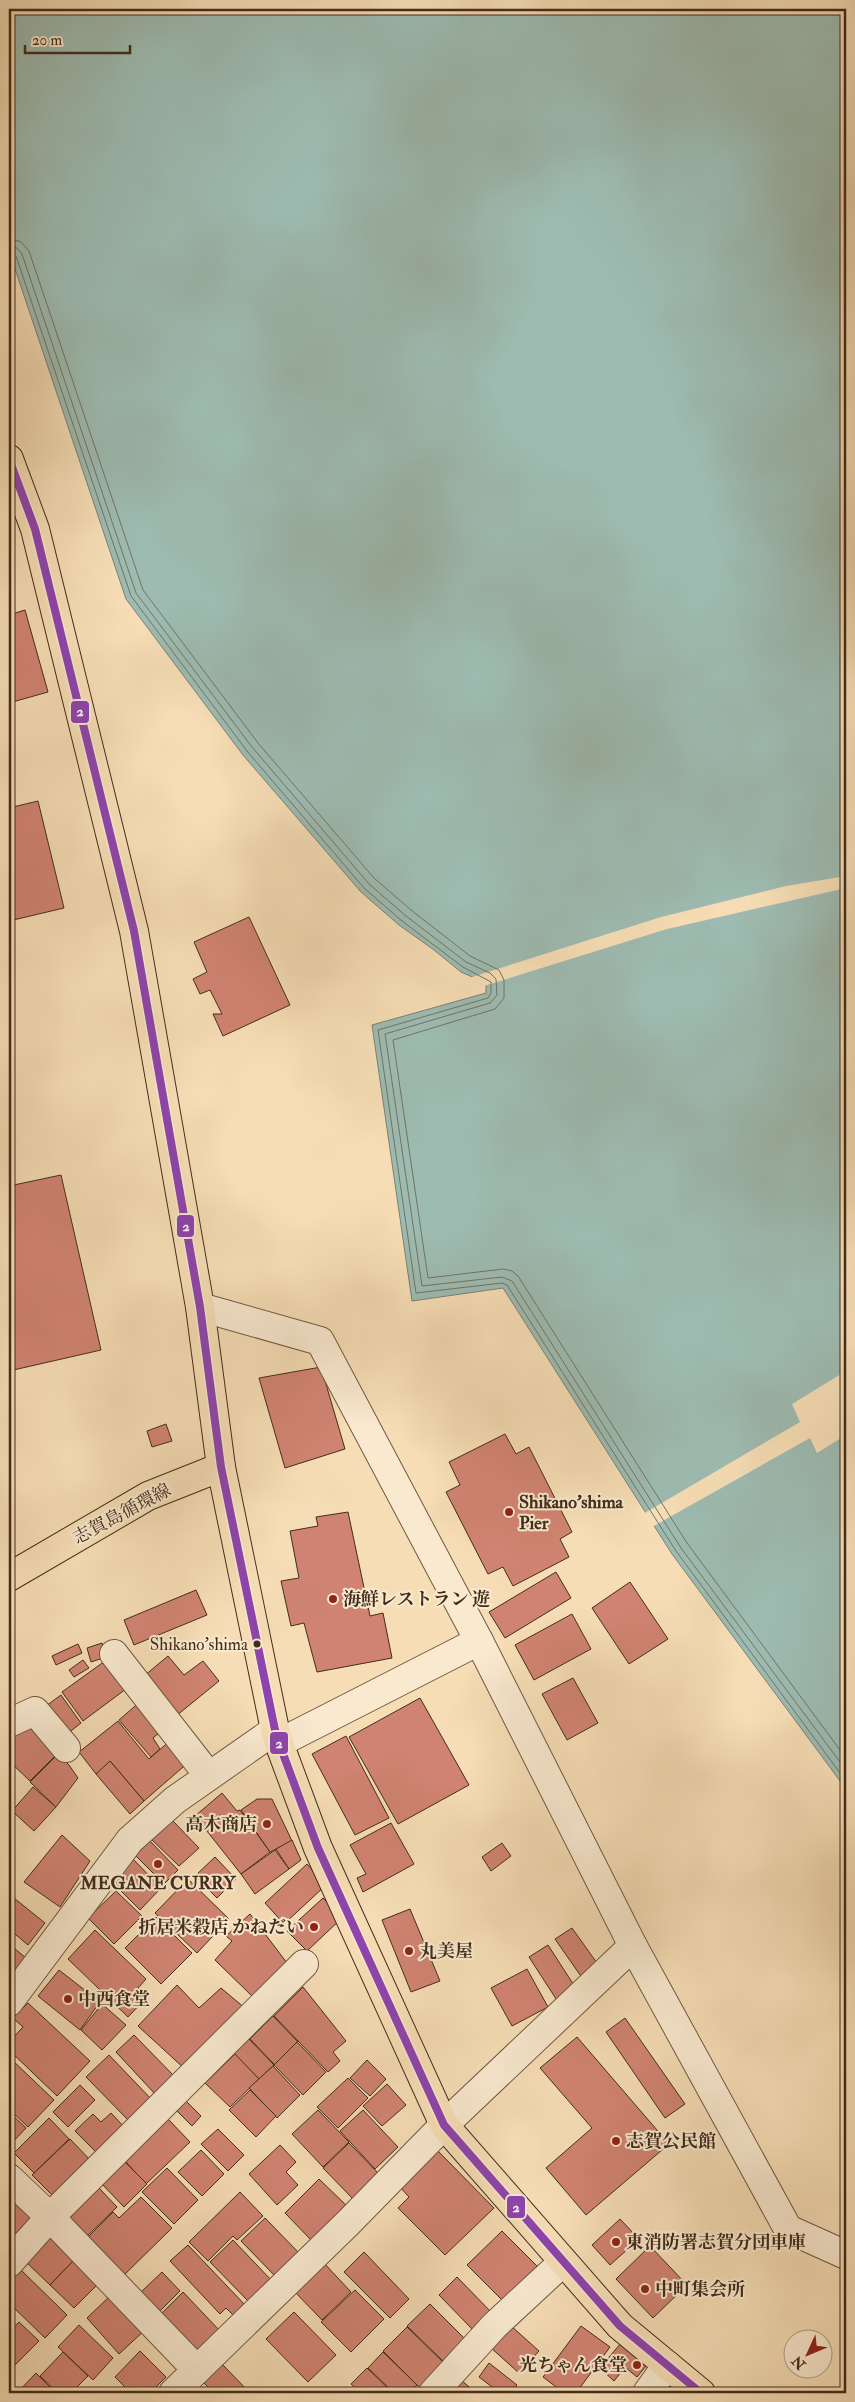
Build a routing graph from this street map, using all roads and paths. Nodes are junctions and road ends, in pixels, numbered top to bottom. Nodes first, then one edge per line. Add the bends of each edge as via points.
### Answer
1 (9, 459) edge
2 (200, 1307) junction
3 (221, 1467) junction
4 (9, 1577) edge
5 (479, 1641) junction
6 (114, 1654) dead end
7 (9, 1723) edge
8 (277, 1737) junction
9 (66, 1748) dead end
10 (209, 1776) junction
11 (633, 1946) junction
12 (304, 1964) dead end
13 (9, 2002) edge
14 (444, 2125) junction
15 (9, 2178) edge
16 (50, 2216) junction
17 (846, 2255) edge
18 (563, 2262) junction
19 (9, 2263) edge
20 (667, 2365) junction
21 (197, 2370) junction
22 (173, 2393) edge
23 (433, 2393) edge
24 (647, 2393) edge
25 (701, 2393) edge

1 - 2 main road via 35,529 134,931
2 - 3 main road
2 - 5 street via 320,1341
3 - 4 main road, 志賀島循環線 via 148,1496
3 - 8 main road
5 - 8 street
5 - 11 street
6 - 10 street
7 - 9 street via 35,1711
8 - 10 street
8 - 14 main road via 318,1848
10 - 13 street via 175,1800 130,1840
11 - 14 street
11 - 17 street via 788,2229
12 - 16 street
14 - 18 main road
14 - 21 street
15 - 16 street
16 - 19 street
16 - 21 street
18 - 20 main road via 620,2326
18 - 23 street via 495,2325
20 - 24 street
20 - 25 main road
21 - 22 street

